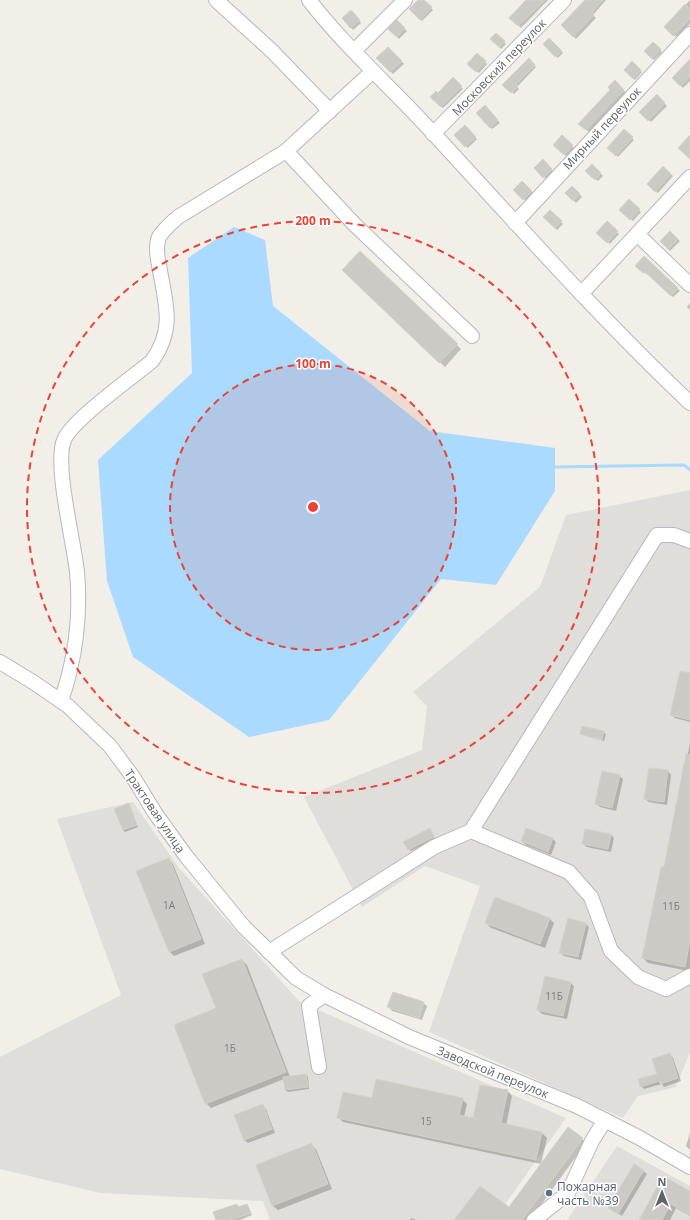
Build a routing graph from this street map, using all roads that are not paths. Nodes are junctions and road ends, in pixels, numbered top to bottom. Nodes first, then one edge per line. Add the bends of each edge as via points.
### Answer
1 (216, 0) edge
2 (309, 0) edge
3 (405, 0) edge
4 (564, 0) edge
5 (690, 34) edge
6 (354, 51) junction
7 (373, 71) junction
8 (330, 110) junction
9 (433, 134) junction
10 (286, 151) junction
11 (690, 177) edge
12 (515, 223) junction
13 (637, 234) junction
14 (690, 285) edge
15 (581, 294) junction
16 (472, 336) dead end
17 (690, 403) edge
18 (690, 541) edge
19 (0, 662) edge
20 (61, 701) junction
21 (471, 831) junction
22 (269, 952) junction
23 (690, 976) edge
24 (296, 978) joint
25 (324, 995) junction
26 (319, 1067) dead end
27 (605, 1120) junction
28 (690, 1167) edge
29 (534, 1220) edge

1 - 8 street via 272,51
2 - 6 street via 330,27
3 - 6 street
4 - 9 street, Московский переулок
5 - 12 street, Мирный переулок
6 - 7 street
7 - 8 street
7 - 9 street
8 - 10 street
9 - 12 street
10 - 16 street via 355,225
10 - 20 street via 178,217 158,239 157,258 167,323 165,339 159,352 152,361 83,416 64,440 62,472 77,573 78,610 71,666
11 - 13 street
12 - 15 street
13 - 14 street
13 - 15 street
15 - 17 street via 634,350
18 - 21 street via 674,535 656,535
19 - 20 street, Трактовая улица
20 - 22 street, Трактовая улица via 110,746 186,856 244,927
21 - 22 street via 434,847
21 - 23 street via 569,872 591,897 610,951 638,977 666,989
22 - 24 street, Трактовая улица
24 - 25 street, Заводской переулок
25 - 26 street via 309,1006
25 - 27 street, Заводской переулок via 409,1037
27 - 28 street, Заводской переулок
27 - 29 street via 592,1141 568,1193

